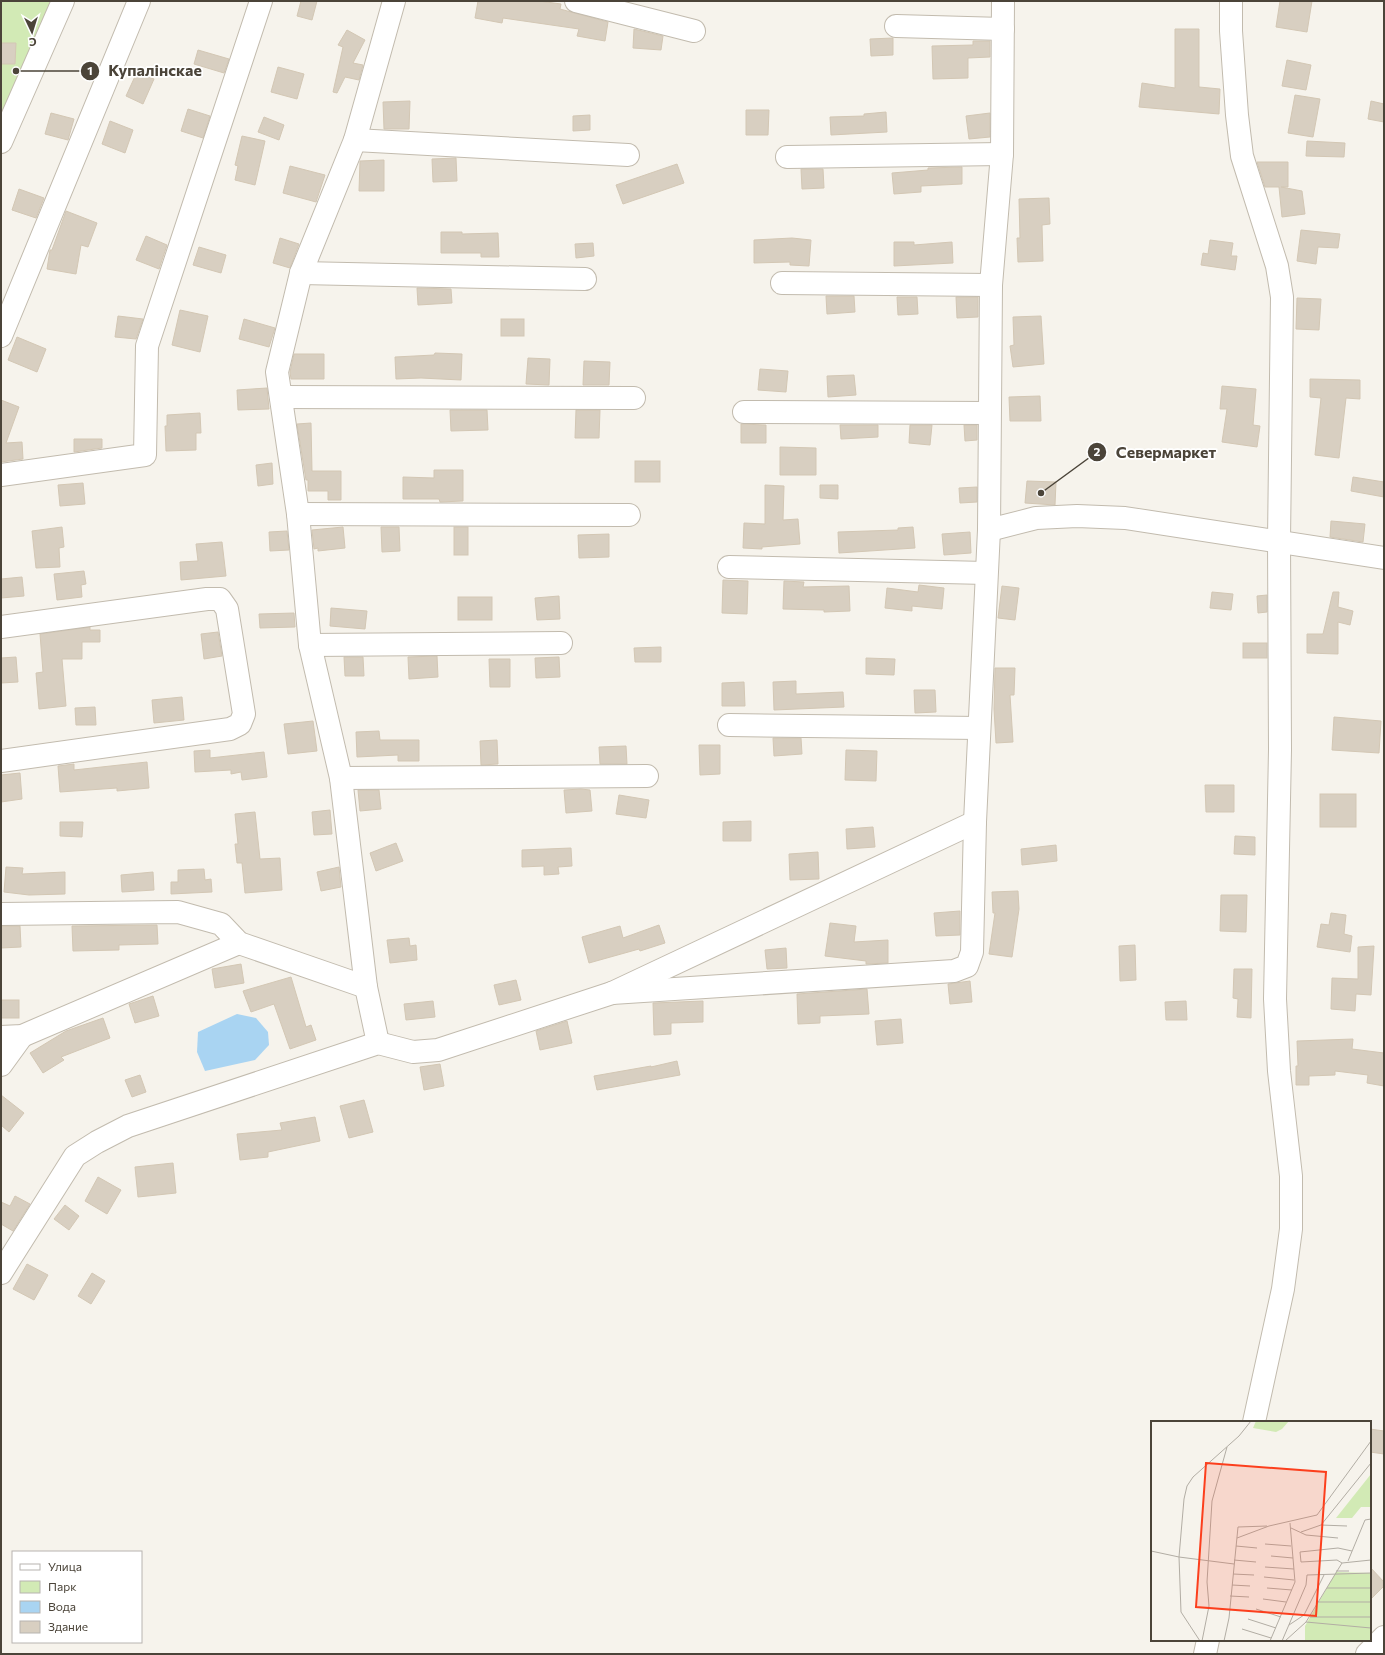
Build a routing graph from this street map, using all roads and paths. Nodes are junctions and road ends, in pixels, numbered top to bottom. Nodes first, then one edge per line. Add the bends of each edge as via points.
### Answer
1 (63, 1) edge
2 (139, 1) edge
3 (261, 1) edge
4 (394, 1) edge
5 (576, 1) edge
6 (1003, 1) edge
7 (1231, 1) edge
8 (896, 26) dead end
9 (1004, 29) junction
10 (694, 31) dead end
11 (355, 140) junction
12 (1, 142) edge
13 (1002, 154) junction
14 (628, 155) dead end
15 (787, 157) dead end
16 (301, 273) junction
17 (585, 279) dead end
18 (782, 282) dead end
19 (991, 285) junction
20 (1, 336) edge
21 (280, 397) junction
22 (634, 398) dead end
23 (744, 412) dead end
24 (989, 413) junction
25 (1, 475) edge
26 (298, 514) junction
27 (629, 515) dead end
28 (989, 530) junction
29 (1279, 540) junction
30 (1384, 558) edge
31 (729, 567) dead end
32 (986, 573) junction
33 (1, 627) edge
34 (561, 643) dead end
35 (310, 646) junction
36 (729, 724) dead end
37 (979, 728) junction
38 (1, 761) edge
39 (647, 776) dead end
40 (341, 778) junction
41 (975, 822) junction
42 (1, 914) edge
43 (239, 943) junction
44 (366, 987) junction
45 (612, 993) junction
46 (12, 1037) edge
47 (378, 1043) junction
48 (1, 1065) edge
49 (1, 1273) edge
50 (1254, 1421) edge
51 (1384, 1637) edge
52 (1208, 1641) edge
53 (1205, 1654) edge
54 (1367, 1654) edge

1 - 12 street
2 - 20 street
3 - 25 street via 147,346 145,455
4 - 11 street
5 - 10 street
6 - 9 street
7 - 29 street via 1231,38 1242,156 1277,266 1282,297
8 - 9 street
9 - 13 street
11 - 14 street
11 - 16 street
13 - 15 street
13 - 19 street
16 - 17 street
16 - 21 street via 278,372
18 - 19 street
19 - 24 street
21 - 22 street
21 - 26 street
23 - 24 street
24 - 28 street
26 - 27 street
26 - 35 street
28 - 29 street via 1036,518 1077,516 1125,518
28 - 32 street
29 - 30 street
29 - 50 street via 1280,750 1275,1000 1279,1071 1291,1176 1291,1229 1283,1289
31 - 32 street
32 - 37 street
33 - 38 street via 207,599 220,600 227,609 244,714 240,724 230,729
34 - 35 street
35 - 40 street
36 - 37 street
37 - 41 street
39 - 40 street
40 - 44 street
41 - 45 street
41 - 45 street via 972,952 967,966 954,971
42 - 43 street via 178,912 221,924
43 - 44 street
43 - 46 street
44 - 47 street
45 - 47 street via 438,1050 413,1052
46 - 48 street
47 - 49 street via 128,1126 97,1142 75,1156
51 - 54 street
52 - 53 street

